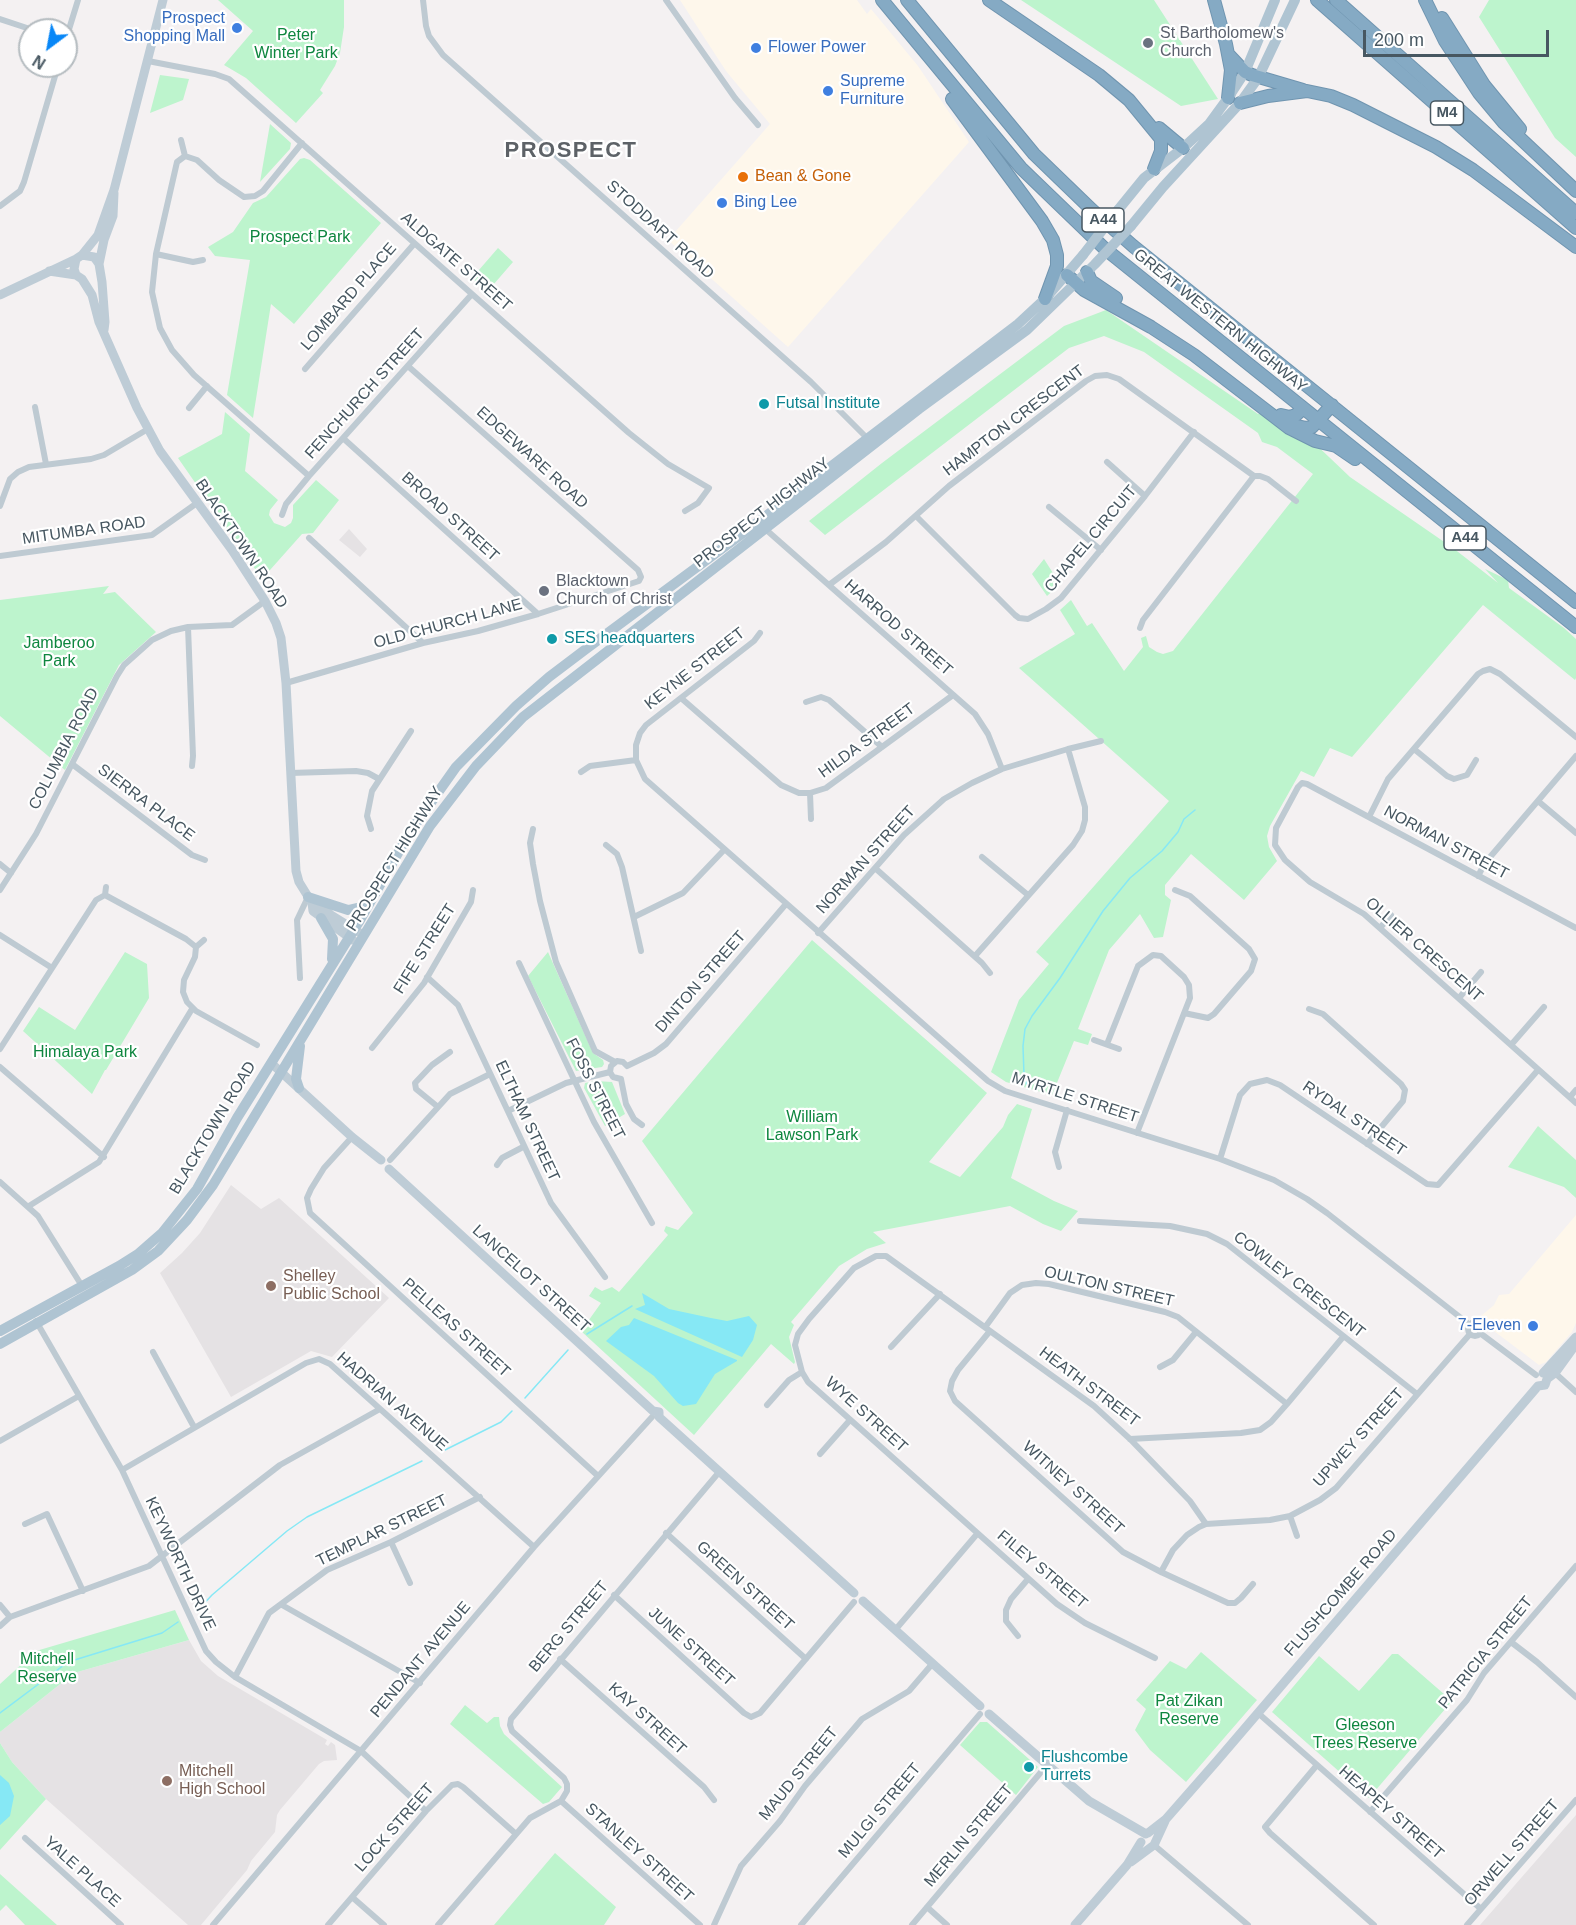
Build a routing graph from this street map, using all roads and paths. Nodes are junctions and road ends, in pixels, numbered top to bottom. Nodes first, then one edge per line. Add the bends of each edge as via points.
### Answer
1 (78, 0) edge
2 (163, 0) edge
3 (423, 0) edge
4 (666, 0) edge
5 (882, 0) edge
6 (907, 0) edge
7 (915, 0) edge
8 (989, 0) edge
9 (996, 0) edge
10 (1214, 0) edge
11 (1275, 0) edge
12 (1317, 0) edge
13 (1336, 0) edge
14 (1426, 0) edge
15 (1295, 2) edge
16 (72, 18) edge
17 (0, 19) edge
18 (899, 22) junction
19 (18, 25) edge
20 (1228, 54) junction
21 (148, 61) junction
22 (957, 61) junction
23 (1245, 72) junction
24 (55, 78) edge
25 (1258, 78) junction
26 (1307, 92) junction
27 (1234, 101) junction
28 (758, 125) dead end
29 (181, 140) dead end
30 (302, 143) junction
31 (1184, 148) junction
32 (185, 156) junction
33 (1154, 169) junction
34 (114, 190) junction
35 (1576, 191) edge
36 (0, 206) edge
37 (1576, 213) edge
38 (1576, 228) edge
39 (414, 244) junction
40 (1576, 247) edge
41 (156, 254) junction
42 (79, 257) junction
43 (203, 260) dead end
44 (99, 266) junction
45 (1091, 268) junction
46 (49, 272) junction
47 (79, 277) junction
48 (1071, 279) junction
49 (472, 294) junction
50 (0, 295) edge
51 (1045, 299) junction
52 (104, 330) junction
53 (409, 367) junction
54 (305, 369) dead end
55 (207, 387) junction
56 (35, 407) dead end
57 (189, 408) dead end
58 (1303, 408) junction
59 (1336, 408) junction
60 (1281, 415) junction
61 (1323, 424) junction
62 (148, 429) junction
63 (1194, 432) junction
64 (1306, 437) junction
65 (344, 439) junction
66 (870, 441) junction
67 (1107, 462) dead end
68 (46, 464) junction
69 (309, 476) junction
70 (1254, 477) junction
71 (1145, 496) junction
72 (1296, 501) dead end
73 (197, 503) junction
74 (0, 506) edge
75 (1048, 507) dead end
76 (1426, 507) junction
77 (685, 511) dead end
78 (282, 515) dead end
79 (915, 516) junction
80 (762, 526) junction
81 (309, 538) dead end
82 (1101, 550) junction
83 (0, 556) edge
84 (638, 570) joint
85 (829, 585) junction
86 (266, 601) junction
87 (1576, 602) edge
88 (538, 614) junction
89 (188, 627) junction
90 (1576, 627) edge
91 (1140, 628) dead end
92 (760, 633) dead end
93 (423, 643) junction
94 (286, 683) junction
95 (952, 694) junction
96 (681, 698) junction
97 (806, 702) dead end
98 (411, 731) dead end
99 (1576, 737) edge
100 (1101, 741) dead end
101 (882, 747) junction
102 (1068, 748) junction
103 (1414, 749) junction
104 (1576, 756) edge
105 (636, 760) junction
106 (1476, 760) dead end
107 (72, 764) junction
108 (192, 766) dead end
109 (1002, 769) junction
110 (581, 772) dead end
111 (290, 773) junction
112 (379, 779) junction
113 (1302, 783) joint
114 (810, 793) junction
115 (1538, 801) junction
116 (1369, 817) junction
117 (811, 819) dead end
118 (371, 829) dead end
119 (532, 829) dead end
120 (1576, 833) edge
121 (606, 845) dead end
122 (724, 850) junction
123 (982, 857) dead end
124 (205, 860) dead end
125 (0, 864) edge
126 (875, 868) junction
127 (11, 873) junction
128 (1478, 876) junction
129 (106, 887) dead end
130 (0, 890) edge
131 (473, 890) dead end
132 (1175, 890) dead end
133 (105, 894) junction
134 (1029, 895) junction
135 (310, 900) junction
136 (370, 901) junction
137 (786, 904) junction
138 (1391, 915) dead end
139 (634, 917) junction
140 (321, 918) junction
141 (1380, 928) junction
142 (1576, 928) edge
143 (351, 933) junction
144 (818, 933) junction
145 (0, 935) edge
146 (204, 940) dead end
147 (362, 940) junction
148 (196, 947) junction
149 (1160, 948) dead end
150 (641, 951) dead end
151 (1158, 955) junction
152 (975, 956) junction
153 (519, 963) dead end
154 (331, 965) junction
155 (52, 968) junction
156 (1481, 972) dead end
157 (990, 973) dead end
158 (427, 976) junction
159 (300, 978) dead end
160 (1459, 998) junction
161 (1544, 1007) dead end
162 (192, 1009) junction
163 (1309, 1009) dead end
164 (1184, 1013) junction
165 (301, 1040) junction
166 (1094, 1040) dead end
167 (1107, 1044) junction
168 (1511, 1045) junction
169 (257, 1046) dead end
170 (372, 1048) dead end
171 (0, 1049) edge
172 (1119, 1049) dead end
173 (450, 1052) dead end
174 (615, 1062) junction
175 (271, 1063) junction
176 (627, 1066) junction
177 (0, 1068) edge
178 (1539, 1070) junction
179 (282, 1072) junction
180 (610, 1072) junction
181 (490, 1074) junction
182 (621, 1079) junction
183 (574, 1080) junction
184 (299, 1088) junction
185 (1576, 1090) edge
186 (1569, 1097) junction
187 (1576, 1103) edge
188 (438, 1107) junction
189 (1067, 1110) junction
190 (508, 1111) junction
191 (642, 1125) dead end
192 (1137, 1133) junction
193 (352, 1137) junction
194 (1367, 1144) junction
195 (523, 1147) junction
196 (104, 1157) junction
197 (1220, 1159) junction
198 (387, 1163) junction
199 (497, 1165) dead end
200 (1059, 1167) dead end
201 (0, 1182) edge
202 (29, 1206) junction
203 (1080, 1221) dead end
204 (652, 1223) dead end
205 (882, 1255) joint
206 (605, 1277) dead end
207 (82, 1286) junction
208 (940, 1294) junction
209 (35, 1318) junction
210 (1470, 1325) junction
211 (988, 1329) junction
212 (0, 1331) edge
213 (1196, 1332) junction
214 (1480, 1333) junction
215 (1470, 1334) junction
216 (1343, 1337) junction
217 (1576, 1337) edge
218 (0, 1344) edge
219 (1576, 1344) edge
220 (891, 1347) dead end
221 (153, 1352) dead end
222 (1160, 1367) dead end
223 (802, 1372) junction
224 (1545, 1375) junction
225 (1576, 1392) edge
226 (1417, 1394) junction
227 (79, 1396) junction
228 (1287, 1404) junction
229 (767, 1405) dead end
230 (380, 1409) junction
231 (655, 1415) junction
232 (850, 1419) junction
233 (194, 1426) junction
234 (1130, 1439) junction
235 (0, 1442) edge
236 (820, 1454) dead end
237 (122, 1470) junction
238 (720, 1471) junction
239 (598, 1476) junction
240 (480, 1497) junction
241 (1290, 1516) junction
242 (25, 1524) dead end
243 (1206, 1524) junction
244 (666, 1533) junction
245 (978, 1534) junction
246 (1297, 1536) dead end
247 (391, 1542) junction
248 (534, 1547) junction
249 (162, 1556) junction
250 (1576, 1566) edge
251 (1161, 1572) junction
252 (1028, 1579) junction
253 (410, 1583) dead end
254 (1253, 1584) dead end
255 (83, 1591) junction
256 (614, 1596) junction
257 (857, 1598) junction
258 (0, 1605) edge
259 (282, 1605) junction
260 (10, 1617) junction
261 (0, 1626) edge
262 (896, 1629) junction
263 (1018, 1636) dead end
264 (1511, 1642) junction
265 (1155, 1658) dead end
266 (560, 1659) junction
267 (806, 1659) junction
268 (933, 1663) junction
269 (236, 1677) junction
270 (420, 1683) junction
271 (1576, 1697) edge
272 (983, 1711) junction
273 (1258, 1713) junction
274 (361, 1751) junction
275 (1047, 1765) junction
276 (1317, 1766) junction
277 (714, 1800) dead end
278 (1576, 1800) edge
279 (561, 1801) junction
280 (426, 1811) junction
281 (1370, 1812) junction
282 (1166, 1818) junction
283 (516, 1834) junction
284 (1144, 1837) junction
285 (25, 1838) dead end
286 (1153, 1845) junction
287 (1127, 1865) junction
288 (352, 1898) junction
289 (927, 1907) junction
290 (1481, 1909) junction
291 (121, 1925) edge
292 (213, 1925) edge
293 (328, 1925) edge
294 (384, 1925) edge
295 (438, 1925) edge
296 (700, 1925) edge
297 (714, 1925) edge
298 (801, 1925) edge
299 (912, 1925) edge
300 (947, 1925) edge
301 (1075, 1925) edge
302 (1248, 1925) edge
303 (1374, 1925) edge
304 (1467, 1925) edge

1 - 16 street
2 - 21 street, BLACKTOWN ROAD
3 - 66 street, STODDART ROAD via 429,36 443,55 811,382
4 - 28 street
5 - 18 highway, GREAT WESTERN HIGHWAY / A44
6 - 22 highway, GREAT WESTERN HIGHWAY / A44
7 - 22 highway
8 - 33 highway via 1129,100 1161,139
9 - 31 highway via 1116,82 1161,130
10 - 20 highway
11 - 23 main road, PROSPECT HIGHWAY
12 - 38 highway, M4
13 - 37 highway, M4
14 - 35 highway via 1445,41 1479,93 1504,123
15 - 25 main road, PROSPECT HIGHWAY
17 - 19 street
18 - 51 highway via 1049,232 1056,248 1057,266
18 - 58 highway, GREAT WESTERN HIGHWAY / A44 via 1053,201 1134,274
20 - 23 highway
20 - 27 highway
21 - 30 street, ALDGATE STREET via 229,79
21 - 34 street, BLACKTOWN ROAD
22 - 59 highway, GREAT WESTERN HIGHWAY / A44 via 1034,154 1092,210
23 - 25 highway
23 - 27 main road, PROSPECT HIGHWAY
24 - 36 street via 24,183 20,191
25 - 26 highway
25 - 27 main road, PROSPECT HIGHWAY
26 - 27 highway
26 - 40 highway via 1353,105 1436,147
27 - 31 main road, PROSPECT HIGHWAY
27 - 45 main road, PROSPECT HIGHWAY, bridge via 1131,226
29 - 32 street
30 - 32 street via 255,196 244,197 197,160
30 - 39 street, ALDGATE STREET
31 - 33 main road, PROSPECT HIGHWAY
32 - 41 street via 177,162
33 - 48 main road, PROSPECT HIGHWAY, bridge via 1083,255
34 - 42 street, BLACKTOWN ROAD via 100,231
34 - 44 street, BLACKTOWN ROAD via 113,216
39 - 49 street, ALDGATE STREET
39 - 54 street, LOMBARD PLACE
41 - 43 street via 193,262
41 - 55 street via 152,292 160,328 172,350
42 - 44 street via 94,257
42 - 46 street
42 - 47 street via 74,268
44 - 47 street via 94,278
44 - 52 street, BLACKTOWN ROAD
45 - 48 main road, PROSPECT HIGHWAY
45 - 60 highway via 1091,281 1099,288 1182,338
46 - 47 street
46 - 50 street
47 - 52 street, BLACKTOWN ROAD via 92,296
48 - 51 main road, PROSPECT HIGHWAY
48 - 64 highway via 1151,327
48 - 66 main road, PROSPECT HIGHWAY via 1027,330
49 - 53 street, FENCHURCH STREET
49 - 77 street, ALDGATE STREET via 629,433 668,464 710,488
51 - 66 main road, PROSPECT HIGHWAY
52 - 62 street, BLACKTOWN ROAD
53 - 65 street, FENCHURCH STREET
53 - 84 street, EDGEWARE ROAD
55 - 57 street
55 - 69 street
56 - 68 street
58 - 60 highway via 1296,416
58 - 61 highway, GREAT WESTERN HIGHWAY / A44
59 - 61 highway
59 - 87 highway, GREAT WESTERN HIGHWAY / A44
60 - 61 highway via 1297,427
61 - 64 highway via 1320,433
61 - 76 highway, GREAT WESTERN HIGHWAY / A44
62 - 68 street via 104,455
62 - 73 street, BLACKTOWN ROAD
63 - 70 street, HAMPTON CRESCENT
63 - 71 street, CHAPEL CIRCUIT
63 - 79 street, HAMPTON CRESCENT via 1119,379 1095,376
64 - 76 highway via 1335,446
65 - 69 street, FENCHURCH STREET
65 - 88 street, BROAD STREET
66 - 80 main road, PROSPECT HIGHWAY
67 - 71 street
68 - 74 street via 29,467 10,479
69 - 78 street, FENCHURCH STREET via 285,504
70 - 72 street, HAMPTON CRESCENT via 1268,479
70 - 91 street
71 - 82 street, CHAPEL CIRCUIT
73 - 83 street, MITUMBA ROAD via 152,535
73 - 86 street, BLACKTOWN ROAD
75 - 82 street
76 - 90 highway, GREAT WESTERN HIGHWAY / A44
79 - 82 street, CHAPEL CIRCUIT via 1023,619 1036,616 1061,598
79 - 85 street, HAMPTON CRESCENT
80 - 85 street, HARROD STREET
80 - 136 main road, PROSPECT HIGHWAY via 586,649 516,706 456,766 410,832
80 - 147 main road, PROSPECT HIGHWAY via 522,717 476,766 430,826
81 - 93 street
84 - 88 street, OLD CHURCH LANE via 641,577 636,583
85 - 95 street, HARROD STREET
86 - 89 street, COLUMBIA ROAD via 232,625
86 - 94 street, BLACKTOWN ROAD via 279,630
88 - 93 street, OLD CHURCH LANE
89 - 107 street, COLUMBIA ROAD via 152,640 124,666
89 - 108 street
92 - 96 street, KEYNE STREET
93 - 94 street, OLD CHURCH LANE
94 - 111 street, BLACKTOWN ROAD
95 - 101 street, HILDA STREET
95 - 109 street, HARROD STREET via 981,722
96 - 105 street, KEYNE STREET via 640,733
96 - 114 street, HILDA STREET via 781,785
97 - 101 street via 821,697 829,700
98 - 112 street
99 - 103 street via 1488,666
100 - 102 street, NORMAN STREET
101 - 114 street, HILDA STREET via 826,788
102 - 109 street, NORMAN STREET
102 - 134 street via 1085,807 1084,826 1073,845
103 - 106 street via 1454,780 1467,775
103 - 116 street via 1386,782
104 - 115 street
105 - 110 street via 590,766
105 - 122 street, MYRTLE STREET via 645,779
107 - 124 street, SIERRA PLACE via 192,855
107 - 127 street, COLUMBIA ROAD
109 - 126 street, NORMAN STREET via 934,807
111 - 112 street via 356,771
111 - 135 street, BLACKTOWN ROAD via 296,871
112 - 118 street via 367,816
113 - 116 street, NORMAN STREET
113 - 141 street, OLLIER CRESCENT via 1275,830 1275,845 1310,882 1353,906
114 - 117 street
115 - 120 street
115 - 128 street
116 - 128 street, NORMAN STREET
119 - 174 street via 532,864 556,962 596,1051
121 - 139 street via 617,854
122 - 137 street, MYRTLE STREET
122 - 139 street via 684,893
123 - 134 street
125 - 127 street
126 - 144 street, NORMAN STREET
126 - 152 street
127 - 130 street, COLUMBIA ROAD
128 - 142 street, NORMAN STREET
129 - 133 street
131 - 158 street, FIFE STREET via 471,902
132 - 164 street via 1191,896 1250,949 1258,961 1214,1014 1208,1018
133 - 148 street
133 - 155 street via 96,900
134 - 152 street
135 - 136 main road via 348,910
135 - 140 street, BLACKTOWN ROAD
135 - 143 street
135 - 159 street via 297,920
136 - 143 main road, PROSPECT HIGHWAY
137 - 144 street, MYRTLE STREET
137 - 176 street, DINTON STREET via 666,1044
138 - 141 street
139 - 150 street
140 - 143 street, BLACKTOWN ROAD
140 - 154 main road via 334,943
141 - 160 street, OLLIER CRESCENT
143 - 147 street
143 - 154 main road, BLACKTOWN ROAD
144 - 189 street, MYRTLE STREET via 988,1082
145 - 155 street
146 - 148 street
147 - 165 main road, PROSPECT HIGHWAY
148 - 162 street via 183,986
149 - 151 street
151 - 164 street via 1187,981 1190,994
151 - 167 street via 1148,957 1138,966
152 - 157 street
153 - 183 street, FOSS STREET
154 - 175 main road, BLACKTOWN ROAD
155 - 171 street
156 - 160 street
158 - 170 street, FIFE STREET
158 - 181 street, ELTHAM STREET via 458,1005
160 - 168 street, OLLIER CRESCENT
161 - 168 street
162 - 169 street
162 - 196 street
163 - 194 street via 1323,1014 1408,1092
164 - 192 street
165 - 179 main road, PROSPECT HIGHWAY
165 - 184 main road via 296,1072
166 - 167 street
167 - 172 street
168 - 178 street, OLLIER CRESCENT
173 - 188 street via 414,1084
174 - 176 street
174 - 180 street
175 - 179 street, LANCELOT STREET
175 - 207 main road, BLACKTOWN ROAD via 196,1189 162,1233 138,1254
176 - 182 street via 627,1074
177 - 196 street
178 - 186 street, OLLIER CRESCENT
178 - 194 street, RYDAL STREET via 1435,1188
179 - 184 street, LANCELOT STREET
179 - 209 main road, PROSPECT HIGHWAY via 213,1185 158,1251 132,1270
180 - 182 street
180 - 183 street
181 - 188 street via 455,1090
181 - 190 street, ELTHAM STREET
182 - 191 street via 626,1104
183 - 190 street
183 - 204 street, FOSS STREET
184 - 193 street, LANCELOT STREET
185 - 186 street
186 - 187 street, OLLIER CRESCENT
188 - 198 street
189 - 192 street, MYRTLE STREET
189 - 200 street via 1055,1152
190 - 195 street, ELTHAM STREET
192 - 197 street, MYRTLE STREET
193 - 198 street, LANCELOT STREET
193 - 239 street, PELLEAS STREET via 324,1168 311,1190 310,1213
194 - 197 street, RYDAL STREET via 1277,1083 1254,1078 1239,1097
195 - 199 street
195 - 206 street, ELTHAM STREET via 551,1203
196 - 202 street via 90,1170
197 - 210 street, MYRTLE STREET via 1274,1180 1307,1199
198 - 231 street, LANCELOT STREET
201 - 202 street
202 - 207 street
203 - 216 street, COWLEY CRESCENT via 1170,1226 1208,1234 1227,1244
205 - 208 street, HEATH STREET
205 - 223 street, WYE STREET via 855,1268 798,1334 795,1345
207 - 209 main road, BLACKTOWN ROAD
208 - 211 street, HEATH STREET
208 - 220 street
209 - 212 main road, BLACKTOWN ROAD
209 - 218 main road, PROSPECT HIGHWAY
209 - 227 street, KEYWORTH DRIVE
210 - 214 street via 1479,1324
210 - 215 street
211 - 213 street, OULTON STREET via 1010,1293 1022,1285 1036,1283 1165,1312
211 - 234 street, HEATH STREET via 1094,1406
211 - 251 street, WITNEY STREET via 952,1381 950,1391 955,1401 1123,1552
213 - 222 street via 1173,1360
213 - 228 street, OULTON STREET
214 - 215 street
214 - 224 street
215 - 226 street, UPWEY STREET
216 - 226 street, COWLEY CRESCENT
216 - 228 street, HEATH STREET
217 - 224 street
219 - 224 street
221 - 233 street
223 - 229 street via 789,1380
223 - 232 street, WYE STREET
224 - 225 street
224 - 273 street, FLUSHCOMBE ROAD via 1534,1381 1538,1386
226 - 241 street, UPWEY STREET via 1336,1488
227 - 235 street
227 - 237 street, KEYWORTH DRIVE
228 - 234 street, HEATH STREET via 1260,1430
230 - 233 street, HADRIAN AVENUE via 330,1364 319,1359
230 - 240 street, HADRIAN AVENUE
230 - 249 street via 280,1464
231 - 238 street, LANCELOT STREET
231 - 239 street, PENDANT AVENUE
232 - 236 street
232 - 245 street, WYE STREET
233 - 237 street, HADRIAN AVENUE
234 - 243 street via 1190,1501
237 - 249 street, KEYWORTH DRIVE
238 - 244 street, BERG STREET
238 - 257 street, LANCELOT STREET
239 - 248 street, PENDANT AVENUE
240 - 247 street, TEMPLAR STREET
240 - 248 street, HADRIAN AVENUE
241 - 243 street, UPWEY STREET
241 - 246 street
242 - 255 street via 47,1514
243 - 251 street via 1187,1535
244 - 256 street, BERG STREET
244 - 267 street, GREEN STREET
245 - 252 street, FILEY STREET
245 - 262 street
247 - 253 street
247 - 259 street, TEMPLAR STREET via 327,1570
248 - 270 street, PENDANT AVENUE
249 - 255 street via 149,1566
249 - 269 street, KEYWORTH DRIVE via 206,1651
250 - 264 street, PATRICIA STREET
251 - 254 street, WITNEY STREET via 1228,1604 1235,1603
252 - 263 street via 1006,1610 1006,1621
252 - 265 street, FILEY STREET via 1085,1623
255 - 260 street
256 - 266 street, BERG STREET
256 - 267 street, JUNE STREET via 752,1717 760,1713
257 - 262 street, LANCELOT STREET
257 - 267 street
258 - 260 street
259 - 269 street, TEMPLAR STREET via 269,1613
259 - 270 street
260 - 261 street
262 - 268 street, LANCELOT STREET
264 - 271 street
264 - 281 street, PATRICIA STREET via 1467,1700
266 - 277 street, KAY STREET
266 - 279 street, BERG STREET via 509,1723 517,1736 566,1781 567,1791
268 - 272 street, LANCELOT STREET
268 - 297 street, MAUD STREET via 909,1691 862,1719 812,1778 741,1866
269 - 274 street, KEYWORTH DRIVE
270 - 274 street, PENDANT AVENUE
272 - 275 street, LANCELOT STREET
272 - 298 street, MULGI STREET
273 - 276 street, HEAPEY STREET
273 - 282 street, FLUSHCOMBE ROAD
274 - 280 street, KEYWORTH DRIVE
274 - 292 street, PENDANT AVENUE
275 - 284 street, LANCELOT STREET via 1089,1801
275 - 289 street, MERLIN STREET
276 - 281 street, HEAPEY STREET
276 - 303 street via 1265,1827
278 - 290 street, ORWELL STREET
279 - 283 street via 530,1818
279 - 296 street, STANLEY STREET
280 - 283 street, LOCK STREET via 448,1787 458,1784
280 - 288 street, LOCK STREET
281 - 290 street, HEAPEY STREET
282 - 284 street, FLUSHCOMBE ROAD
282 - 286 street, FLUSHCOMBE ROAD
283 - 295 street
284 - 286 street via 1154,1836
284 - 286 street via 1145,1848
284 - 287 street, FLUSHCOMBE ROAD
285 - 291 street, YALE PLACE
286 - 287 street, FLUSHCOMBE ROAD
286 - 302 street
287 - 301 street, FLUSHCOMBE ROAD
288 - 293 street, LOCK STREET
288 - 294 street
289 - 299 street, MERLIN STREET
289 - 300 street
290 - 304 street, ORWELL STREET

